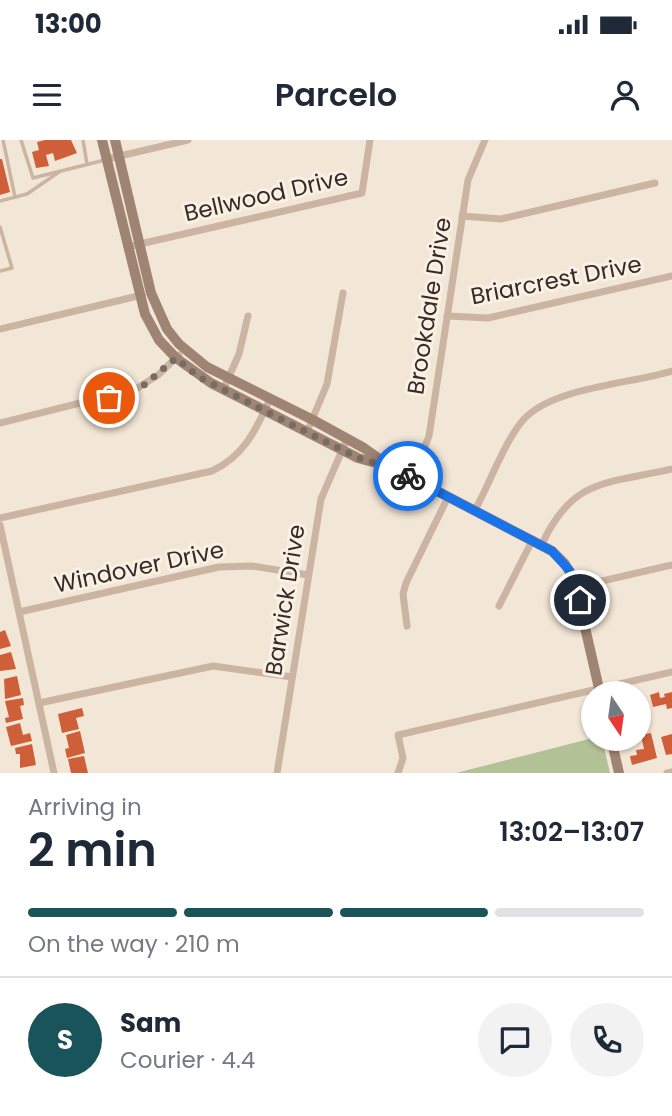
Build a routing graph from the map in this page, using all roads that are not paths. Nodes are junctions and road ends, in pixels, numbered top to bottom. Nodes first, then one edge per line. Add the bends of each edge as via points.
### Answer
1 (3, 140) edge
2 (21, 140) edge
3 (83, 140) edge
4 (102, 140) edge
5 (115, 140) edge
6 (188, 140) edge
7 (370, 140) edge
8 (485, 140) edge
9 (2, 147) edge
10 (119, 156) junction
11 (107, 159) junction
12 (87, 164) junction
13 (61, 171) junction
14 (655, 183) dead end
15 (125, 184) junction
16 (113, 187) junction
17 (15, 197) junction
18 (0, 201) edge
19 (462, 216) junction
20 (0, 227) edge
21 (139, 244) junction
22 (127, 247) junction
23 (0, 271) edge
24 (672, 276) edge
25 (151, 293) junction
26 (343, 293) dead end
27 (139, 296) junction
28 (248, 316) dead end
29 (447, 316) junction
30 (0, 329) edge
31 (185, 349) junction
32 (176, 358) junction
33 (672, 371) edge
34 (229, 378) junction
35 (223, 390) junction
36 (270, 399) junction
37 (265, 411) junction
38 (313, 420) junction
39 (0, 423) edge
40 (307, 432) junction
41 (348, 439) junction
42 (342, 450) junction
43 (391, 467) junction
44 (672, 469) edge
45 (412, 478) junction
46 (448, 497) junction
47 (475, 510) junction
48 (0, 518) edge
49 (0, 525) edge
50 (538, 542) junction
51 (672, 565) edge
52 (308, 575) junction
53 (576, 587) junction
54 (499, 606) dead end
55 (19, 611) junction
56 (407, 626) dead end
57 (672, 672) edge
58 (292, 677) junction
59 (598, 681) edge
60 (638, 681) edge
61 (581, 695) edge
62 (39, 704) junction
63 (614, 751) edge
64 (672, 772) edge
65 (54, 773) edge
66 (277, 773) edge
67 (398, 773) edge
68 (619, 773) edge
69 (667, 773) edge

1 - 9 lane
2 - 13 lane via 33,178
3 - 12 lane
4 - 11 street
5 - 10 street
6 - 10 street
7 - 21 street, Bellwood Drive via 362,193
8 - 19 street, Brookdale Drive via 470,171
9 - 17 lane
10 - 11 street
10 - 15 street
11 - 12 lane
11 - 16 street
12 - 13 lane
13 - 17 lane
14 - 19 street via 501,219
15 - 16 lane
15 - 21 street
16 - 22 street
17 - 18 lane
19 - 29 street, Brookdale Drive
20 - 23 lane via 12,268
21 - 22 street, Bellwood Drive
21 - 25 street
22 - 27 street
24 - 29 street, Briarcrest Drive via 488,318
25 - 27 street
25 - 31 street via 167,329
26 - 38 street via 331,368
27 - 30 street
27 - 32 street via 154,332
28 - 34 street
29 - 45 street, Brookdale Drive via 429,436
31 - 32 street
31 - 34 street
32 - 35 street
32 - 39 street via 136,389
33 - 47 street via 562,398 536,409 517,429
34 - 35 street
34 - 36 street
35 - 37 street
36 - 37 street
36 - 38 street
37 - 40 street
37 - 48 street via 246,446 212,471
38 - 40 street
38 - 41 street
40 - 42 street
41 - 42 street, Barwick Drive
41 - 43 street
42 - 43 street
42 - 52 street, Barwick Drive via 321,499
43 - 45 street
44 - 50 street via 578,494
45 - 46 street
46 - 47 street
46 - 56 street via 406,583
47 - 50 street
49 - 55 street
50 - 53 street via 565,564
50 - 54 street
51 - 53 street
52 - 55 street, Windover Drive via 252,566 219,567
52 - 58 street, Barwick Drive
53 - 59 street
55 - 62 street
57 - 60 street
58 - 62 street via 214,666
58 - 66 street, Barwick Drive
61 - 67 street via 398,735 403,758
62 - 65 street
63 - 68 street
64 - 69 street

